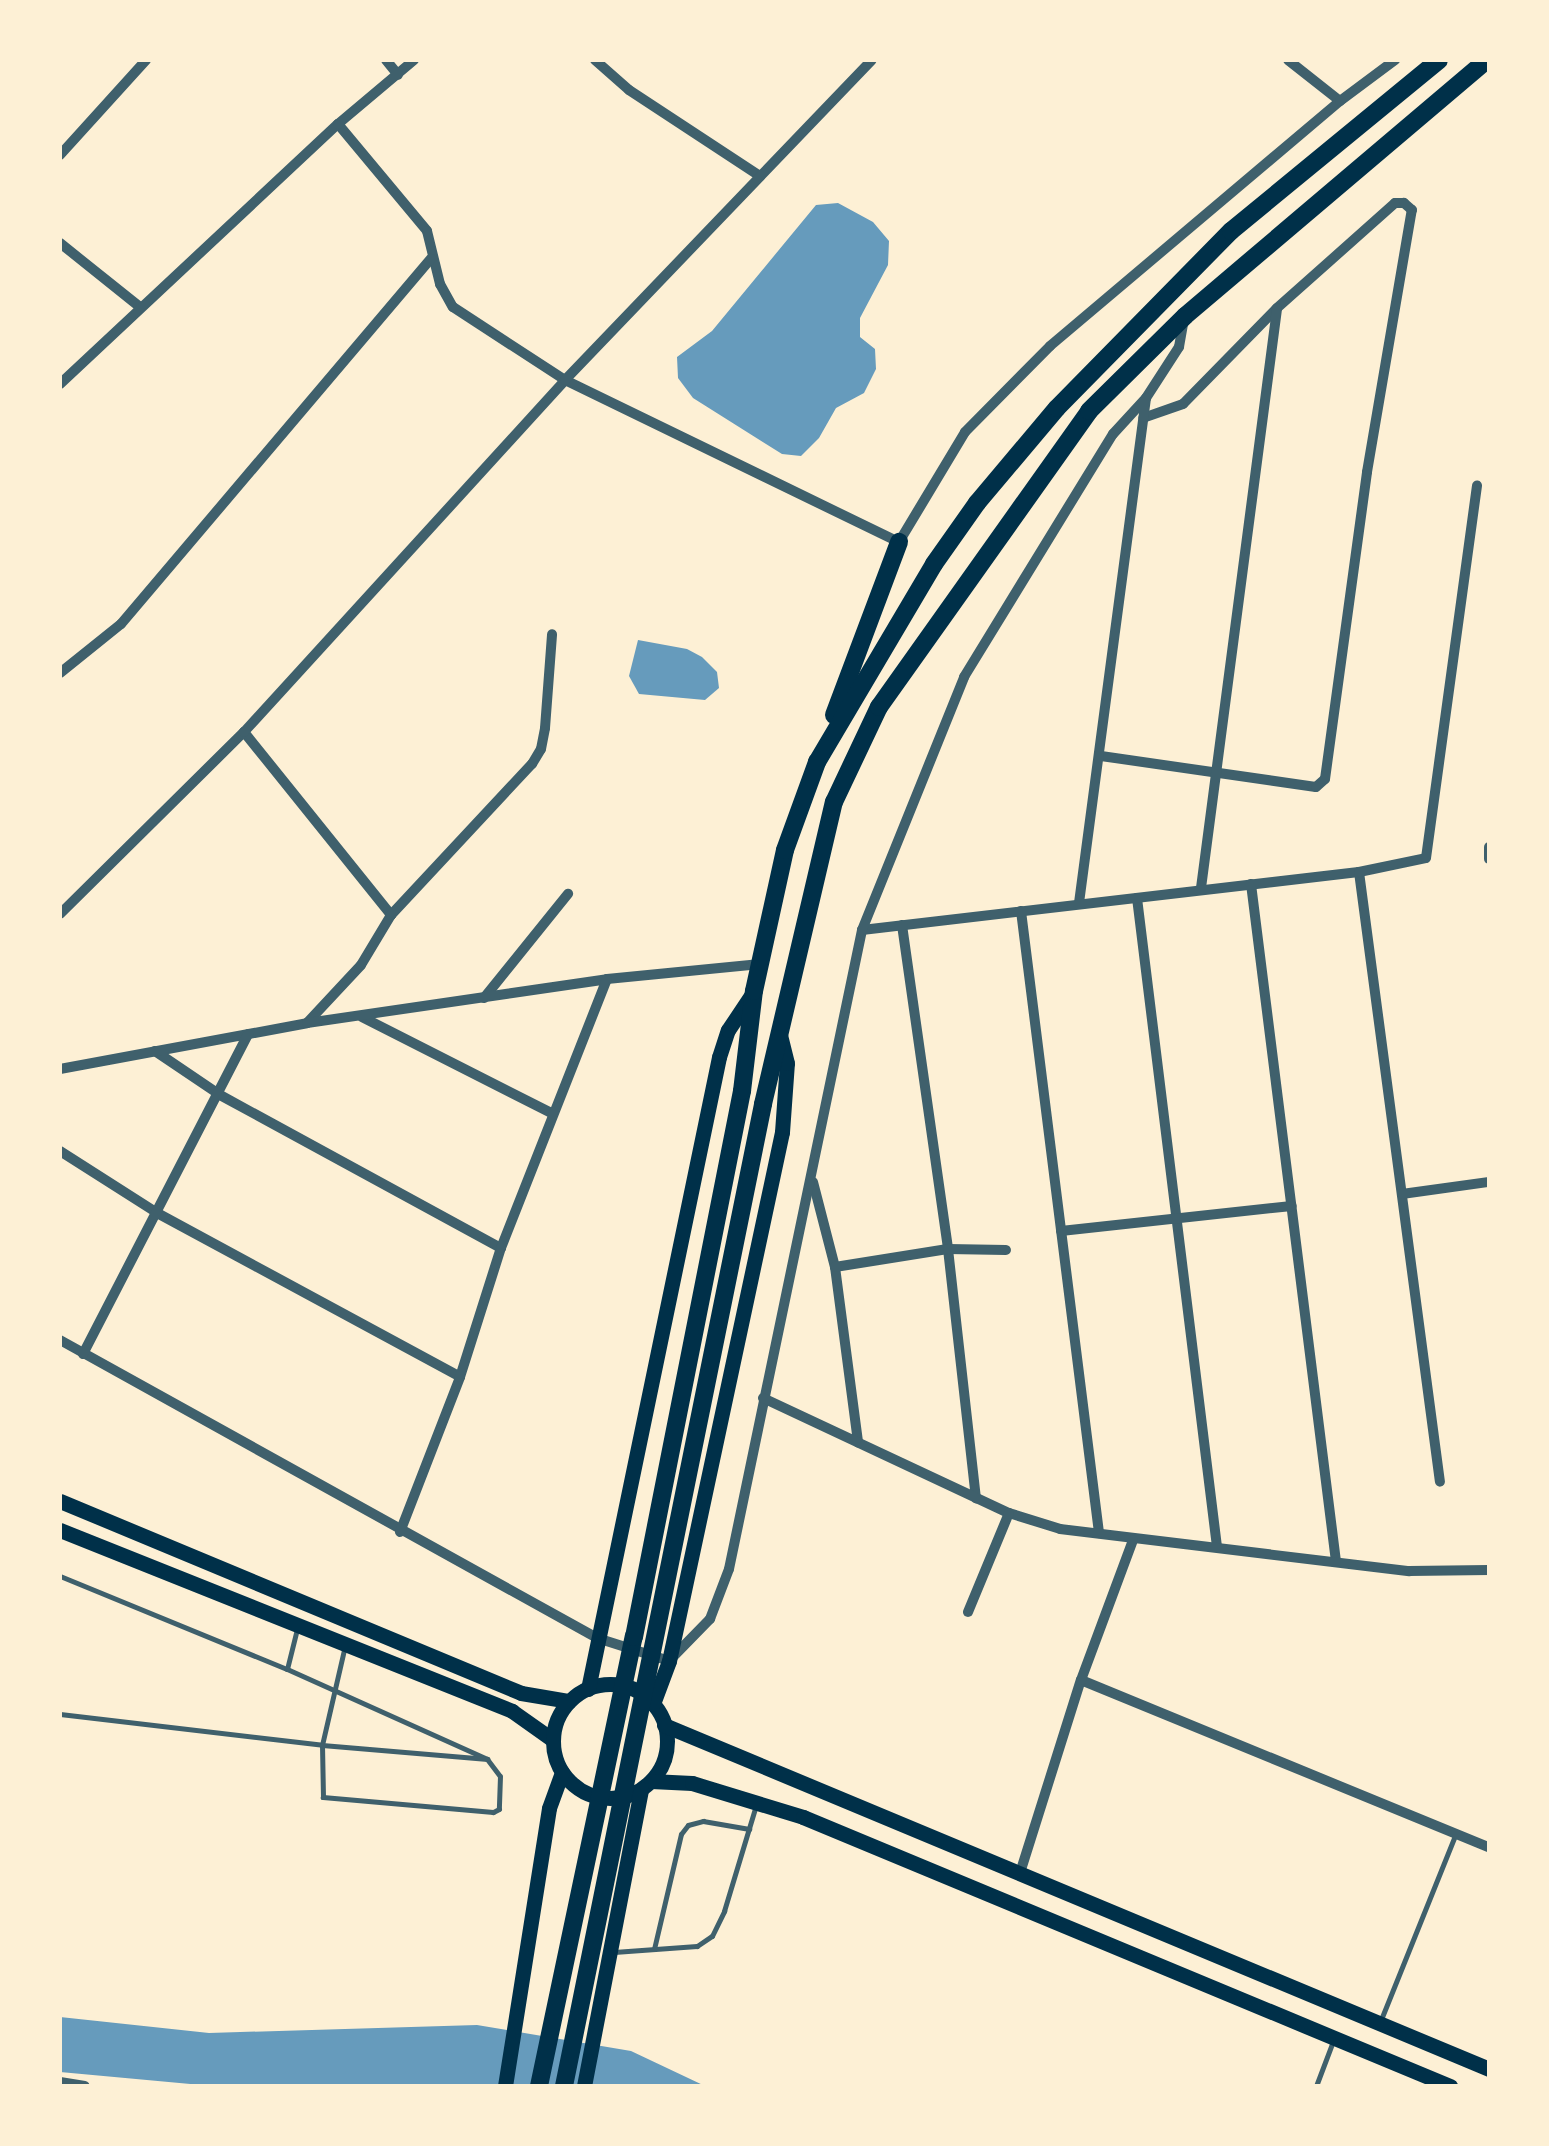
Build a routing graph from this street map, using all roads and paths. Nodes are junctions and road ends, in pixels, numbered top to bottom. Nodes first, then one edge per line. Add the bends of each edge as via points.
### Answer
1 (146, 60) edge
2 (386, 60) edge
3 (414, 60) edge
4 (595, 60) edge
5 (1288, 60) edge
6 (1395, 60) edge
7 (1439, 60) edge
8 (1487, 60) edge
9 (868, 61) edge
10 (398, 75) junction
11 (1340, 100) junction
12 (338, 124) junction
13 (60, 155) edge
14 (760, 176) junction
15 (60, 242) edge
16 (432, 260) junction
17 (140, 307) junction
18 (1277, 308) junction
19 (1185, 316) junction
20 (565, 380) junction
21 (60, 384) edge
22 (1146, 398) junction
23 (1143, 418) junction
24 (1477, 485) dead end
25 (900, 542) junction
26 (552, 634) dead end
27 (60, 673) edge
28 (244, 732) junction
29 (1101, 756) junction
30 (817, 762) junction
31 (1213, 772) junction
32 (1489, 847) edge
33 (1489, 860) edge
34 (1359, 872) junction
35 (1251, 884) junction
36 (1201, 888) junction
37 (568, 894) dead end
38 (1138, 898) junction
39 (1079, 903) junction
40 (1021, 911) junction
41 (60, 914) edge
42 (390, 915) junction
43 (902, 925) junction
44 (862, 930) junction
45 (760, 964) junction
46 (607, 980) junction
47 (754, 992) junction
48 (484, 998) junction
49 (361, 1016) junction
50 (307, 1023) junction
51 (248, 1034) junction
52 (780, 1034) junction
53 (154, 1050) junction
54 (60, 1069) edge
55 (220, 1095) junction
56 (553, 1114) junction
57 (60, 1152) edge
58 (812, 1179) junction
59 (1489, 1182) edge
60 (1402, 1194) junction
61 (1292, 1206) junction
62 (158, 1214) junction
63 (1177, 1218) junction
64 (1061, 1231) junction
65 (501, 1248) junction
66 (948, 1249) junction
67 (1006, 1250) dead end
68 (834, 1267) junction
69 (60, 1340) edge
70 (84, 1354) junction
71 (460, 1377) junction
72 (763, 1398) junction
73 (858, 1442) junction
74 (1440, 1482) dead end
75 (976, 1498) junction
76 (60, 1501) edge
77 (1009, 1513) junction
78 (60, 1530) edge
79 (400, 1532) junction
80 (1099, 1533) junction
81 (1133, 1540) junction
82 (1217, 1548) junction
83 (1336, 1562) junction
84 (1489, 1570) edge
85 (60, 1576) edge
86 (968, 1612) dead end
87 (297, 1625) junction
88 (597, 1638) junction
89 (346, 1644) junction
90 (669, 1661) junction
91 (287, 1670) junction
92 (1081, 1680) junction
93 (588, 1689) junction
94 (331, 1690) junction
95 (569, 1701) junction
96 (653, 1704) junction
97 (60, 1714) edge
98 (664, 1725) junction
99 (552, 1740) junction
100 (322, 1746) junction
101 (487, 1759) junction
102 (562, 1772) junction
103 (646, 1785) junction
104 (757, 1803) junction
105 (750, 1829) junction
106 (1457, 1832) junction
107 (1489, 1847) edge
108 (1020, 1873) junction
109 (654, 1949) junction
110 (611, 1952) junction
111 (1379, 2025) junction
112 (1334, 2038) junction
113 (584, 2040) junction
114 (1489, 2070) edge
115 (60, 2082) edge
116 (85, 2086) edge
117 (505, 2086) edge
118 (539, 2086) edge
119 (564, 2086) edge
120 (584, 2086) edge
121 (1316, 2086) edge
122 (1450, 2086) edge

1 - 13 street
2 - 10 street
3 - 10 street
4 - 14 street
5 - 11 street
6 - 11 street
7 - 30 main road via 1231,232 1057,408 934,564
8 - 19 main road
9 - 14 street
10 - 12 street
11 - 25 street via 1026,370 965,432
12 - 16 street via 427,231
12 - 17 street
14 - 20 street
15 - 17 street
16 - 20 street via 453,307
16 - 27 street via 122,624
17 - 21 street
18 - 23 street via 1183,404
18 - 31 street
18 - 31 street via 1394,204 1412,210 1325,779 1316,787
19 - 22 street via 1179,347
19 - 52 main road via 1089,411 879,707 834,802
20 - 25 street
20 - 28 street
22 - 23 street
22 - 44 street via 1113,434 964,677
23 - 29 street
24 - 34 street via 1426,858
25 - 30 main road
26 - 42 street via 542,749
28 - 41 street
28 - 42 street
29 - 31 street
29 - 39 street
30 - 45 main road via 785,850
31 - 36 street
32 - 33 street
34 - 35 street
34 - 60 street
35 - 36 street
35 - 61 street
36 - 38 street
37 - 48 street
38 - 39 street
38 - 63 street
39 - 40 street
40 - 43 street
40 - 64 street
42 - 50 street via 361,965
43 - 44 street
43 - 66 street
44 - 58 street
45 - 46 street
45 - 47 main road
46 - 48 street
46 - 56 street
47 - 88 main road via 728,1030 719,1058
47 - 118 main road via 742,1092
48 - 49 street
49 - 50 street
49 - 56 street
50 - 51 street
51 - 53 street
51 - 55 street
52 - 90 main road via 786,1062 782,1132
52 - 113 main road via 617,1827
53 - 54 street
53 - 55 street
55 - 62 street
55 - 65 street
56 - 65 street
57 - 62 street
58 - 68 street
58 - 72 street
59 - 60 street
60 - 74 street
61 - 63 street
61 - 83 street
62 - 70 street
62 - 71 street
63 - 64 street
63 - 82 street
64 - 80 street
65 - 71 street
66 - 67 street
66 - 68 street
66 - 75 street
68 - 73 street
69 - 70 street
70 - 79 street
71 - 79 street
72 - 73 street
72 - 90 street via 729,1569 710,1619
73 - 75 street
75 - 77 street
76 - 95 main road via 521,1693
77 - 80 street
77 - 86 street
78 - 87 main road
79 - 88 street
80 - 81 street
81 - 82 street
81 - 92 street
82 - 83 street
83 - 84 street via 1450,1574
85 - 91 lane
87 - 89 main road
87 - 91 lane
88 - 90 street
88 - 93 main road
89 - 94 lane
89 - 99 main road via 512,1710
90 - 96 main road
91 - 94 lane
92 - 106 street
92 - 108 street
93 - 95 main road
93 - 96 main road via 623,1686
94 - 100 lane
94 - 101 lane
95 - 99 main road
96 - 98 main road
97 - 100 lane
98 - 103 main road via 665,1755
98 - 108 main road
99 - 102 main road
100 - 101 lane
100 - 101 lane via 322,1797 493,1812 501,1801 500,1776
102 - 103 main road via 589,1794 607,1798
102 - 117 main road via 550,1808
103 - 104 main road via 692,1783
103 - 110 main road
104 - 105 lane
104 - 112 main road
105 - 109 lane via 712,1936 697,1946
105 - 109 lane via 703,1821 680,1834
106 - 107 street
106 - 111 lane
108 - 111 main road
109 - 110 lane
110 - 113 main road
111 - 114 main road
112 - 121 lane
112 - 122 main road
113 - 119 main road
113 - 120 main road
115 - 116 street

